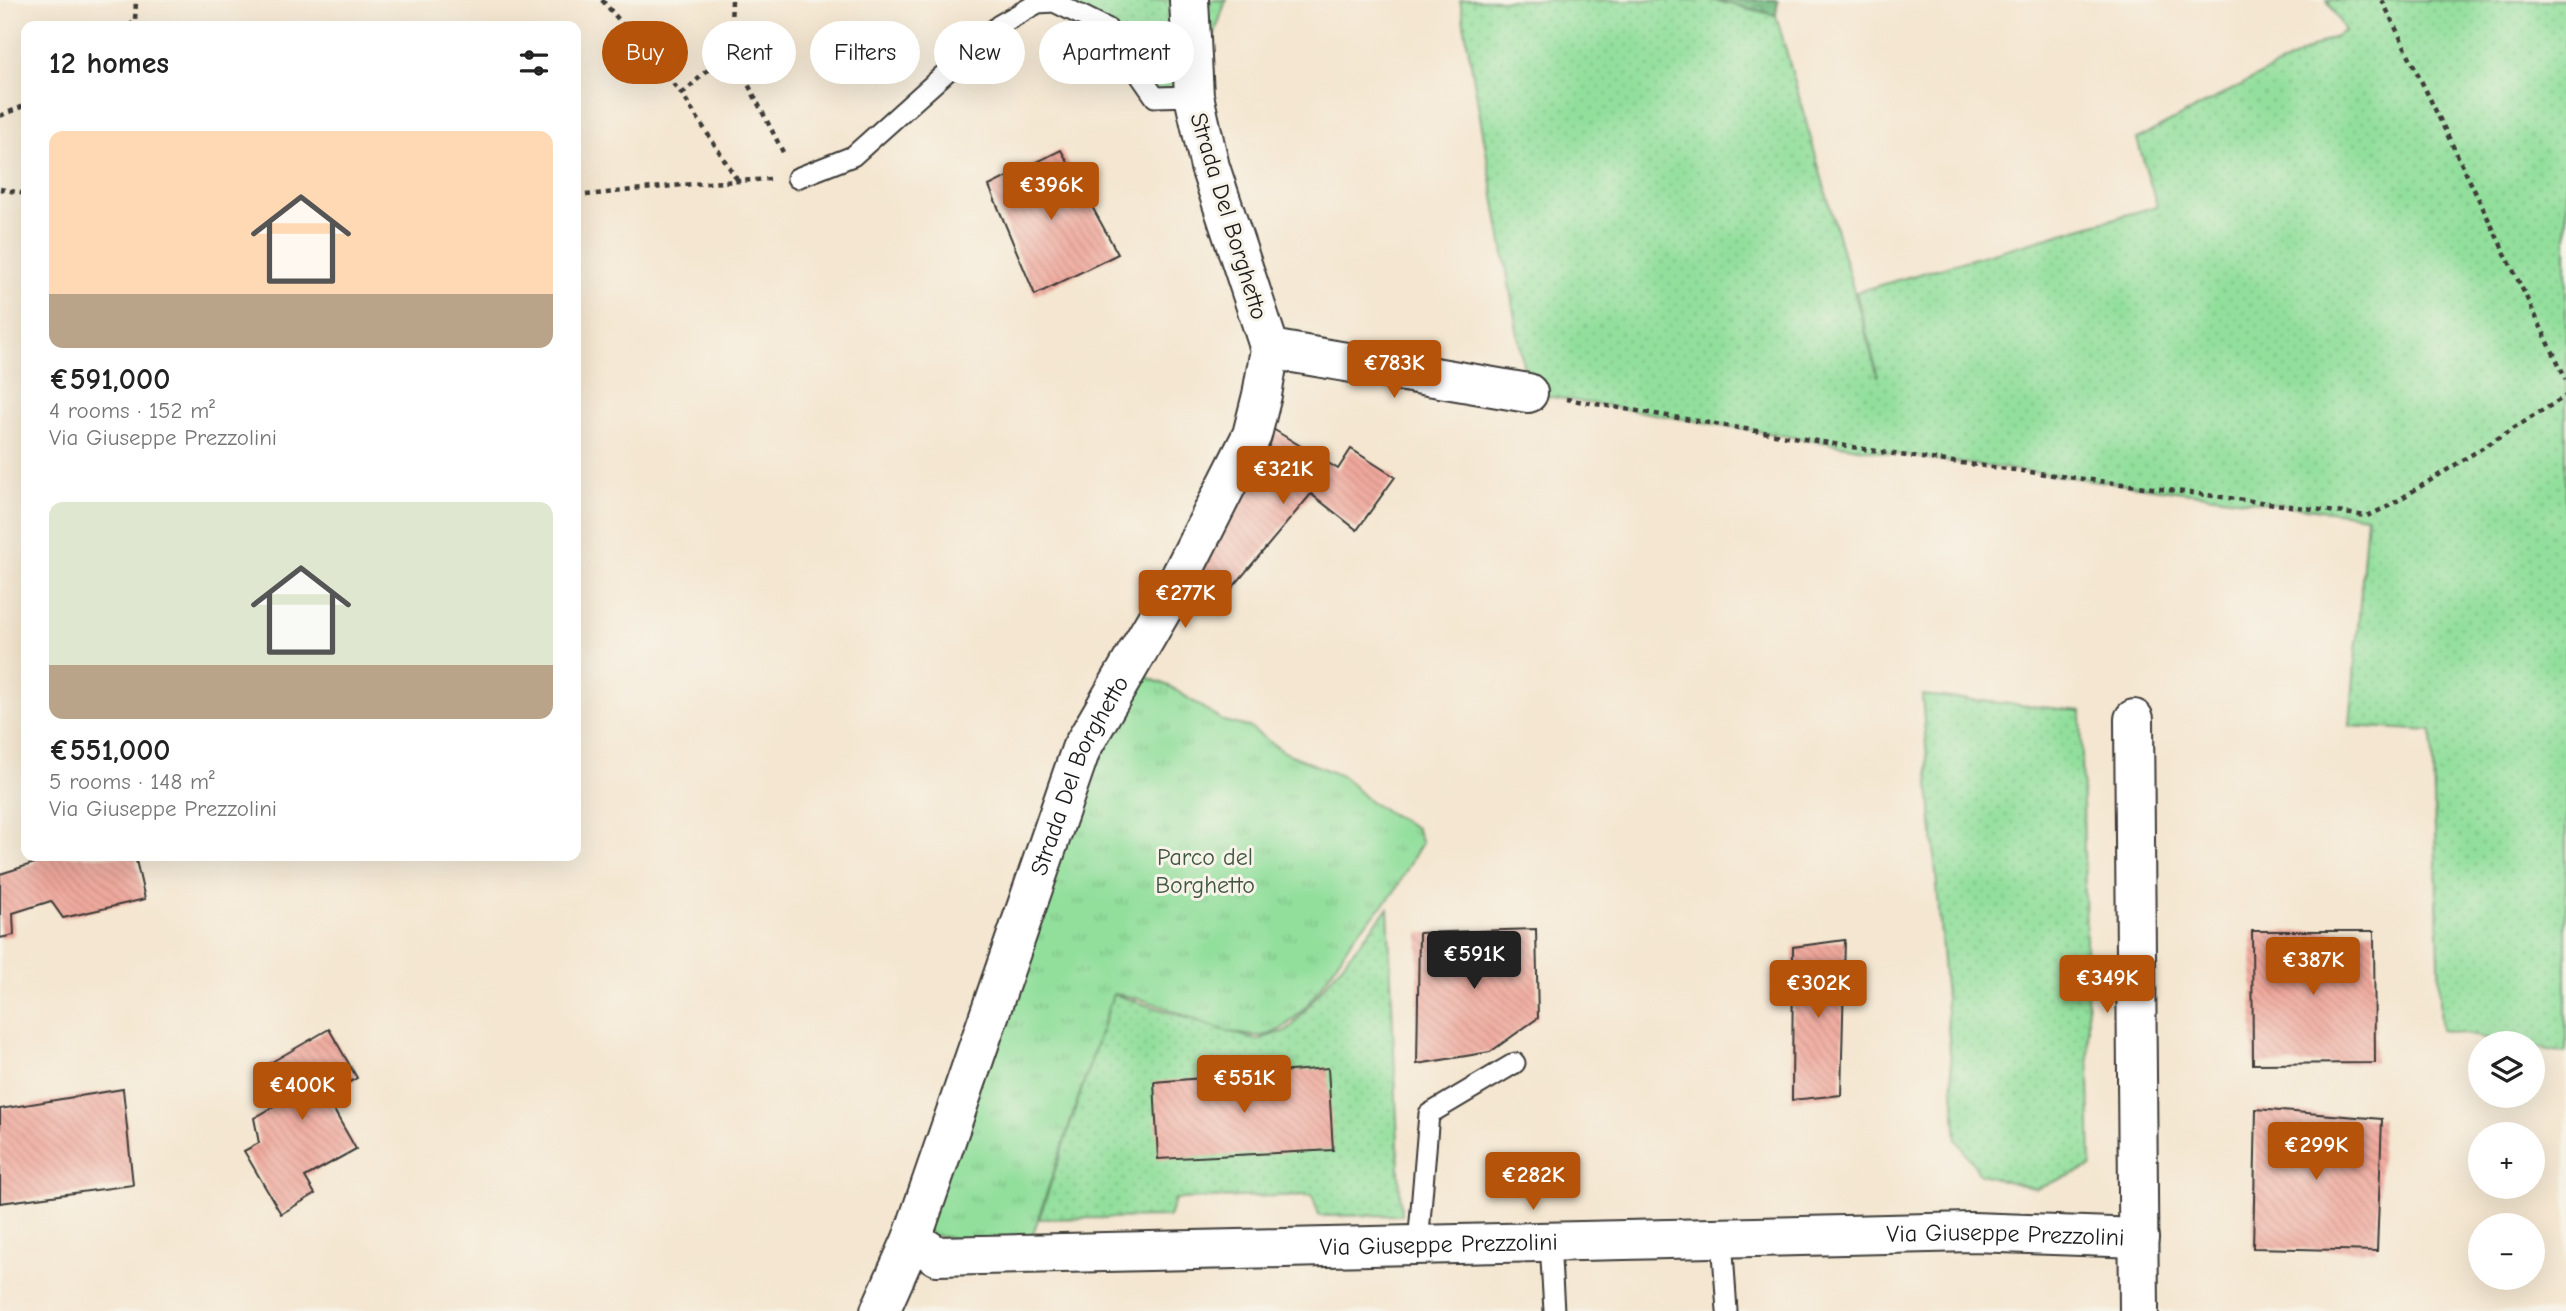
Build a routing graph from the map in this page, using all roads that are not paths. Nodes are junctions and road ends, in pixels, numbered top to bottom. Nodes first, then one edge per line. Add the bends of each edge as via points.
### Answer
1 (1189, 0) edge
2 (1194, 96) junction
3 (797, 178) road end
4 (1270, 349) junction
5 (1528, 393) road end
6 (2134, 719) dead end
7 (1515, 1063) dead end
8 (1722, 1238) junction
9 (2139, 1238) junction
10 (912, 1239) junction
11 (1550, 1242) junction
12 (1418, 1245) junction
13 (880, 1311) edge
14 (1554, 1311) edge
15 (1727, 1311) edge
16 (2139, 1311) edge

1 - 2 street, Strada Del Borghetto
2 - 3 lane via 1155,97 1107,29 1054,2 1038,3 999,25 853,156
2 - 4 street, Strada Del Borghetto via 1210,167
4 - 5 street
4 - 10 street, Strada Del Borghetto via 1252,435 1173,591 1081,749
6 - 9 street, Via Giuseppe Prezzolini
7 - 12 lane via 1429,1114
8 - 9 street, Via Giuseppe Prezzolini via 1972,1232
8 - 11 street, Via Giuseppe Prezzolini
8 - 15 lane
9 - 16 street, Via Giuseppe Prezzolini
10 - 12 street, Via Giuseppe Prezzolini via 937,1255
10 - 13 street, Strada Del Borghetto
11 - 12 street, Via Giuseppe Prezzolini
11 - 14 lane

